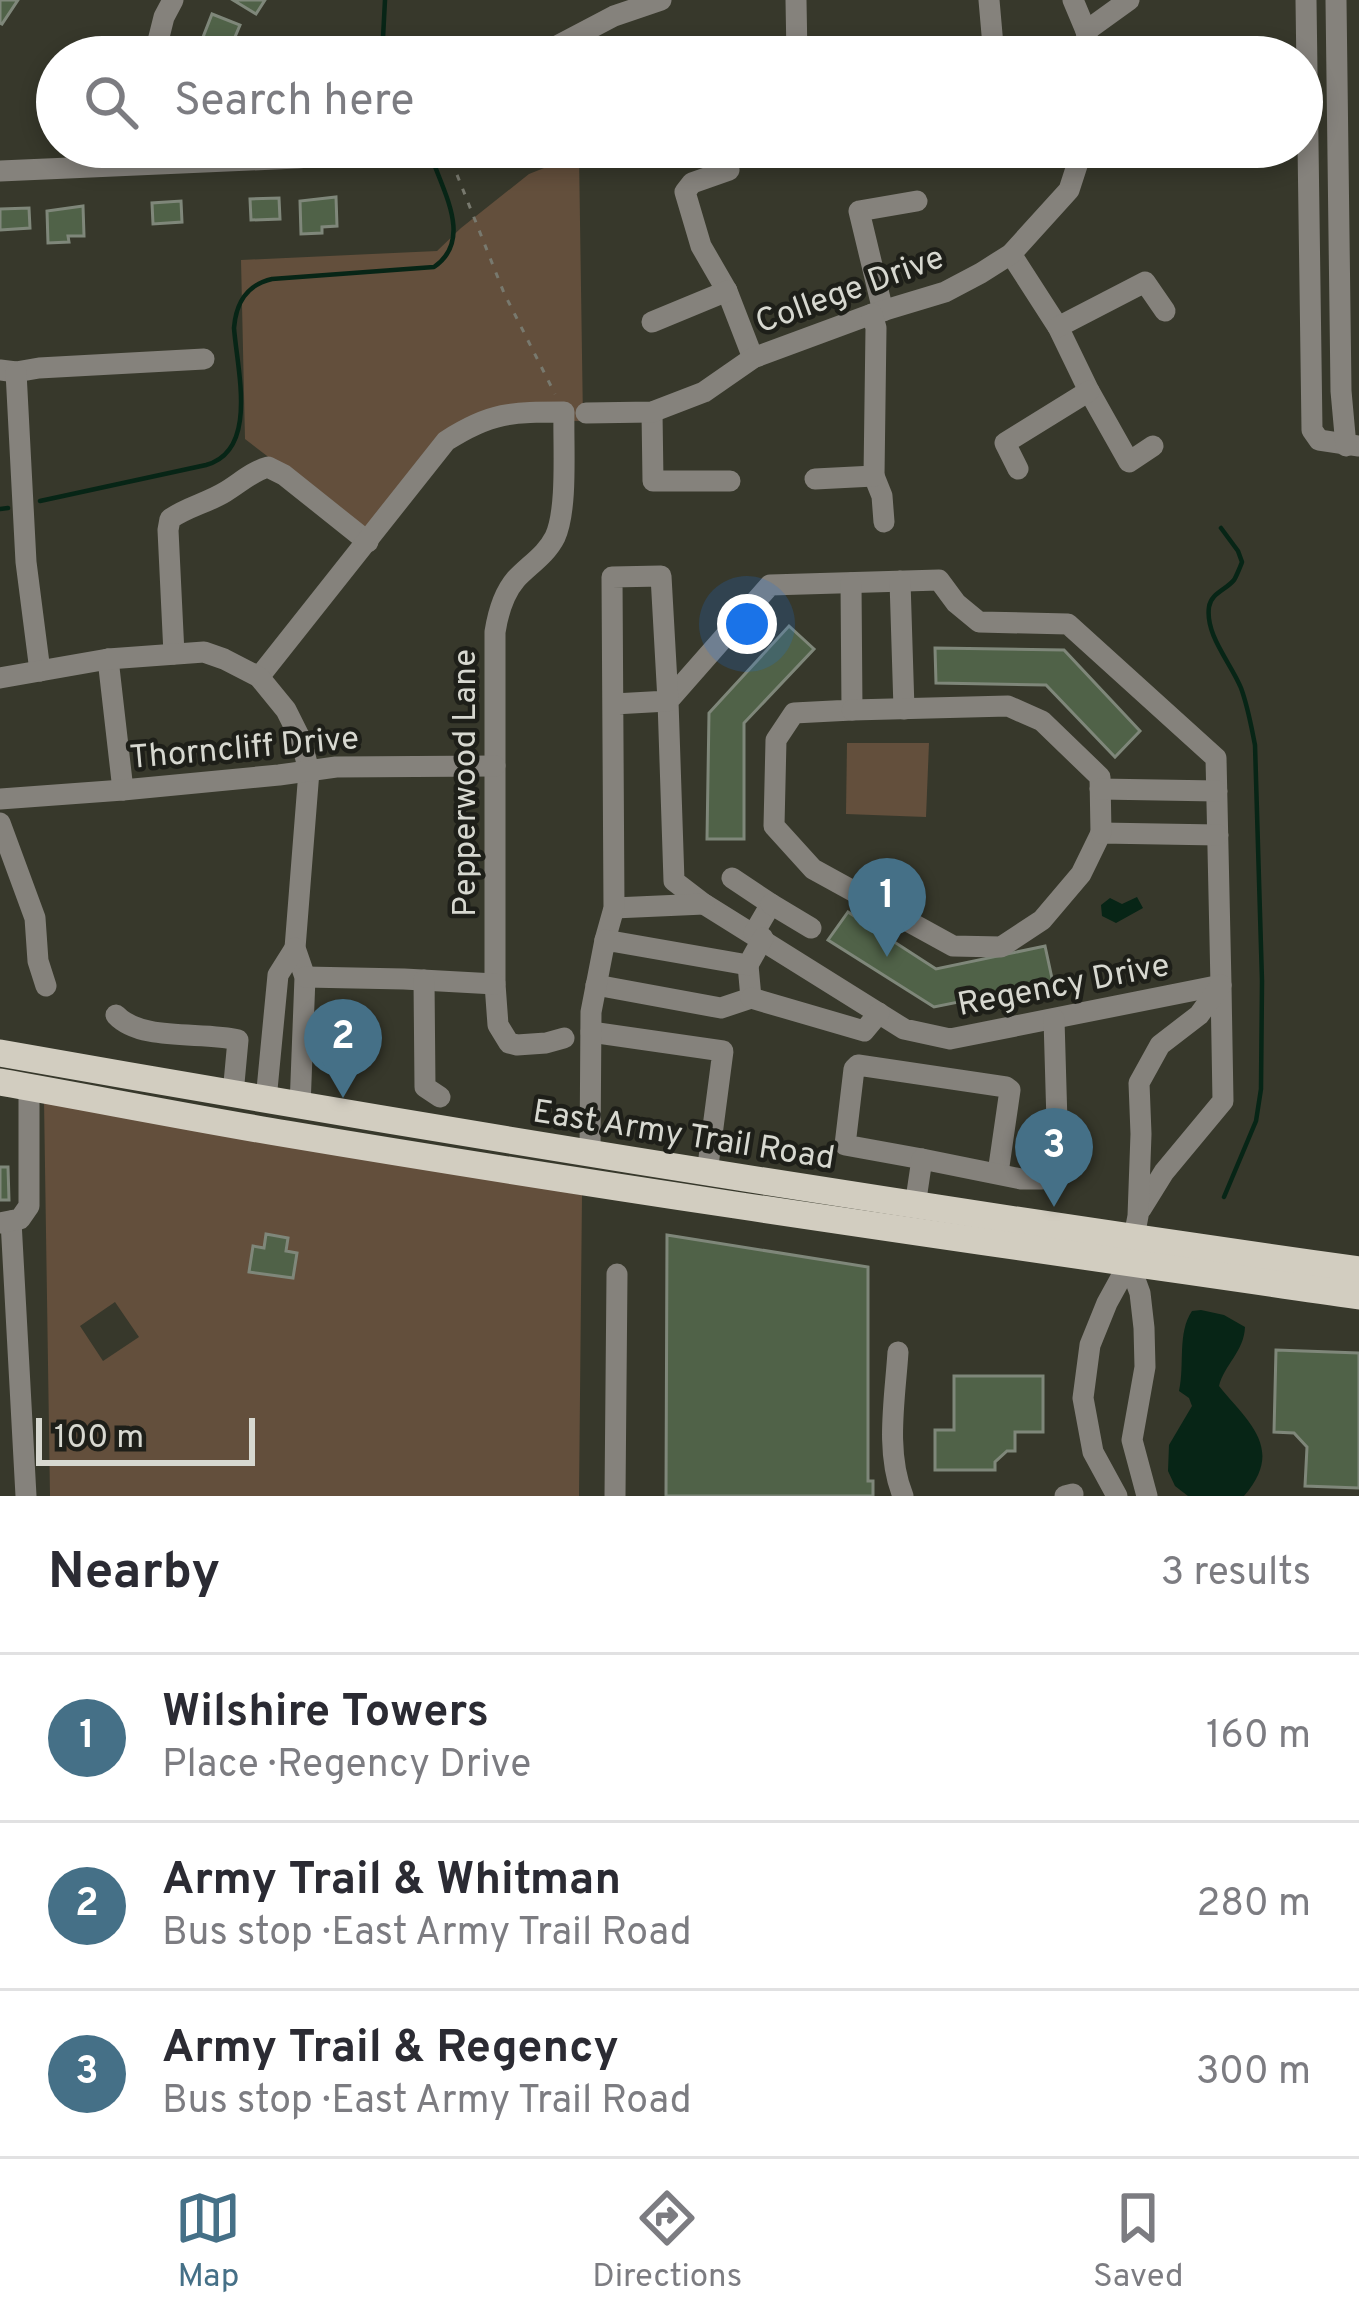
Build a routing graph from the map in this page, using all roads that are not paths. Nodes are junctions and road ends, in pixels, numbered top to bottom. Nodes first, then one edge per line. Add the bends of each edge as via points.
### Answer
1 (173, 0) edge
2 (661, 0) edge
3 (796, 0) edge
4 (988, 0) edge
5 (1073, 0) edge
6 (1130, 0) edge
7 (1306, 0) edge
8 (1336, 0) edge
9 (614, 8) edge
10 (1086, 31) junction
11 (159, 36) edge
12 (569, 36) edge
13 (797, 36) edge
14 (992, 36) edge
15 (1087, 36) edge
16 (1306, 36) edge
17 (1348, 98) edge
18 (36, 167) edge
19 (1076, 168) edge
20 (1308, 168) edge
21 (729, 170) dead end
22 (0, 171) edge
23 (917, 201) dead end
24 (1011, 254) junction
25 (728, 292) junction
26 (1165, 311) dead end
27 (878, 313) junction
28 (652, 322) dead end
29 (1058, 327) junction
30 (753, 358) junction
31 (204, 359) dead end
32 (8, 371) edge
33 (1089, 391) junction
34 (575, 412) junction
35 (652, 412) junction
36 (1154, 446) dead end
37 (1353, 446) edge
38 (1018, 469) dead end
39 (874, 476) junction
40 (815, 479) dead end
41 (730, 481) dead end
42 (884, 522) dead end
43 (368, 542) junction
44 (900, 581) junction
45 (851, 583) junction
46 (174, 654) junction
47 (108, 659) junction
48 (40, 671) junction
49 (259, 677) junction
50 (0, 678) edge
51 (668, 701) junction
52 (614, 704) junction
53 (904, 709) junction
54 (851, 710) junction
55 (495, 766) junction
56 (309, 771) junction
57 (1100, 789) junction
58 (123, 790) junction
59 (1217, 791) junction
60 (0, 799) edge
61 (0, 823) edge
62 (1101, 833) junction
63 (1218, 835) junction
64 (732, 878) dead end
65 (704, 904) junction
66 (771, 904) junction
67 (614, 908) junction
68 (812, 928) dead end
69 (758, 936) junction
70 (605, 940) junction
71 (295, 948) junction
72 (748, 965) junction
73 (305, 977) junction
74 (424, 980) junction
75 (495, 984) junction
76 (596, 985) junction
77 (46, 986) dead end
78 (1221, 986) junction
79 (751, 998) junction
80 (878, 1013) junction
81 (116, 1016) dead end
82 (1054, 1018) junction
83 (591, 1032) junction
84 (565, 1038) dead end
85 (0, 1053) edge
86 (0, 1082) edge
87 (29, 1087) junction
88 (233, 1094) junction
89 (440, 1096) dead end
90 (266, 1100) junction
91 (300, 1107) junction
92 (590, 1155) junction
93 (922, 1160) junction
94 (707, 1173) junction
95 (998, 1173) junction
96 (915, 1206) junction
97 (6, 1222) edge
98 (1134, 1238) junction
99 (1359, 1270) edge
100 (617, 1274) dead end
101 (1359, 1296) edge
102 (898, 1352) dead end
103 (25, 1471) junction
104 (0, 1472) edge
105 (26, 1496) edge
106 (615, 1496) edge
107 (903, 1496) edge
108 (1118, 1496) edge
109 (1147, 1496) edge

1 - 11 street
2 - 9 street
3 - 13 street
4 - 14 street
5 - 10 street
6 - 10 street
7 - 16 street
8 - 17 street
9 - 12 street
10 - 15 street
17 - 37 street via 1341,391
18 - 22 street
19 - 24 street, College Drive via 1069,190
20 - 37 street via 1312,430 1319,440
21 - 25 street via 686,192 701,246
23 - 27 street via 859,211
24 - 27 street, College Drive via 945,292
24 - 29 street
25 - 28 street
25 - 30 street
26 - 29 street via 1144,282
27 - 30 street, College Drive
27 - 39 street
29 - 33 street
30 - 35 street, College Drive via 704,392
31 - 32 street
32 - 48 street
33 - 36 street via 1129,462
33 - 38 street via 1005,443
34 - 35 street, College Drive
34 - 43 street, College Drive via 510,413 472,424 446,441
34 - 55 street, Pepperwood Lane via 556,535 498,614
35 - 41 street via 653,481
39 - 40 street
39 - 42 street
43 - 46 street via 268,467 184,509 168,530
43 - 49 street, College Drive
44 - 45 street, Regency Drive
44 - 53 street
44 - 59 street, Regency Drive via 939,580 979,622 1068,624 1216,758
45 - 51 street, Regency Drive via 770,585
45 - 54 street
46 - 47 street
46 - 49 street via 204,652
47 - 48 street
47 - 58 street
48 - 50 street
49 - 56 street via 291,718
51 - 52 street
51 - 52 street via 662,576 613,577
51 - 65 street, Regency Drive via 674,881
52 - 67 street
53 - 54 street
53 - 57 street via 1008,706 1042,721 1100,777
54 - 62 street via 794,713 776,740 774,826 813,869 953,946 1001,947 1042,920 1081,874
55 - 56 street, Thorncliff Drive
55 - 75 street, Pepperwood Lane
56 - 58 street, Thorncliff Drive
56 - 71 street
57 - 59 street
57 - 62 street
58 - 60 street, Thorncliff Drive
59 - 63 street, Regency Drive
61 - 77 street via 35,918
62 - 63 street
63 - 78 street, Regency Drive
64 - 66 street
65 - 67 street
65 - 69 street, Regency Drive
66 - 68 street
66 - 69 street
67 - 70 street
69 - 72 street
69 - 80 street, Regency Drive
70 - 72 street
70 - 76 street
71 - 73 street
71 - 90 street via 278,975
72 - 79 street
73 - 74 street
73 - 91 street
74 - 75 street
74 - 89 street via 425,1087
75 - 84 street, Pepperwood Lane via 498,1025 509,1043
76 - 79 street via 721,1008
76 - 83 street
78 - 82 street, Regency Drive
78 - 98 street, Regency Drive via 1223,1102 1164,1172
78 - 98 street, Regency Drive via 1199,1016 1160,1045 1139,1083
79 - 80 street via 864,1030
80 - 82 street, Regency Drive via 950,1040
81 - 88 street via 154,1031 238,1040
82 - 95 street via 1058,1157 1042,1179
83 - 92 street
83 - 94 street via 723,1052
85 - 88 main road, East Army Trail Road
86 - 87 main road, East Army Trail Road
87 - 97 street via 31,1195 20,1219
87 - 98 main road, East Army Trail Road via 908,1232
88 - 90 main road, East Army Trail Road
90 - 91 main road, East Army Trail Road
91 - 92 main road, East Army Trail Road
92 - 94 main road, East Army Trail Road
93 - 95 street
93 - 95 street via 845,1145 861,1063 1010,1090
93 - 96 street
94 - 96 main road, East Army Trail Road
96 - 98 main road, East Army Trail Road
97 - 103 street
98 - 99 main road, East Army Trail Road
98 - 101 main road, East Army Trail Road
98 - 108 street, Regency Drive via 1090,1345 1083,1398 1093,1452
98 - 109 street, Regency Drive via 1145,1367 1132,1440
100 - 106 street
102 - 107 street via 892,1437
103 - 104 street
103 - 105 street

